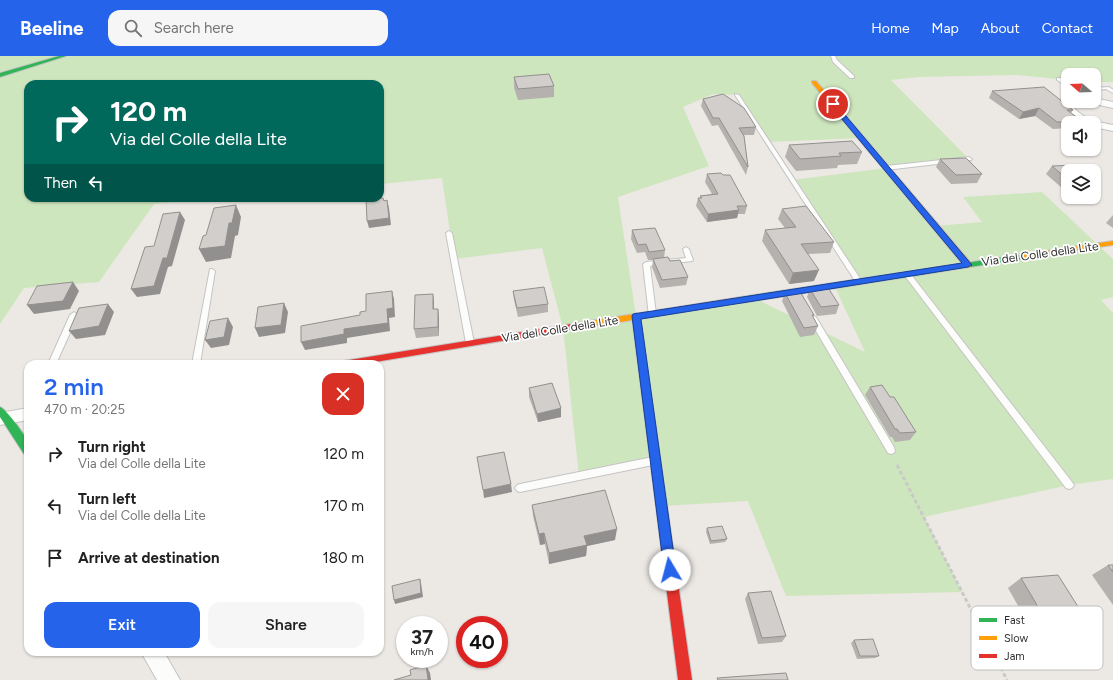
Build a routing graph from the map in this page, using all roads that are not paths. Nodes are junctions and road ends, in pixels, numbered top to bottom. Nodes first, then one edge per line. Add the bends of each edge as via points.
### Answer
1 (64, 56) edge
2 (833, 56) edge
3 (0, 76) edge
4 (852, 77) dead end
5 (814, 82) dead end
6 (1101, 88) edge
7 (1113, 92) edge
8 (737, 95) dead end
9 (1101, 103) edge
10 (1113, 105) edge
11 (1069, 108) edge
12 (1076, 116) edge
13 (1101, 125) edge
14 (1113, 128) edge
15 (969, 159) edge
16 (886, 168) junction
17 (449, 233) dead end
18 (1113, 243) edge
19 (686, 249) dead end
20 (968, 265) junction
21 (212, 271) dead end
22 (907, 274) junction
23 (859, 282) junction
24 (809, 311) edge
25 (652, 314) junction
26 (74, 315) edge
27 (636, 316) junction
28 (470, 343) junction
29 (54, 360) edge
30 (197, 360) edge
31 (367, 360) edge
32 (24, 414) edge
33 (2, 416) edge
34 (24, 446) edge
35 (891, 450) dead end
36 (655, 460) junction
37 (1069, 485) dead end
38 (520, 488) dead end
39 (154, 656) edge
40 (169, 680) edge
41 (685, 680) edge

1 - 3 street
2 - 4 lane
5 - 16 street, Via del Colle della Lite
6 - 7 lane via 1107,88
8 - 23 lane
9 - 10 street
11 - 12 street
13 - 14 street
15 - 16 lane
16 - 20 street, Via del Colle della Lite
17 - 28 lane
18 - 20 street, Via del Colle della Lite
19 - 25 lane via 690,260 646,264
20 - 22 street, Via del Colle della Lite
21 - 30 lane
22 - 23 street, Via del Colle della Lite
22 - 37 lane
23 - 25 street, Via del Colle della Lite via 799,295
24 - 35 lane
25 - 27 street, Via del Colle della Lite
26 - 29 lane
27 - 28 street, Via del Colle della Lite
27 - 36 street
28 - 31 street, Via del Colle della Lite
32 - 33 street
33 - 34 street
36 - 38 lane
36 - 41 street
39 - 40 street

